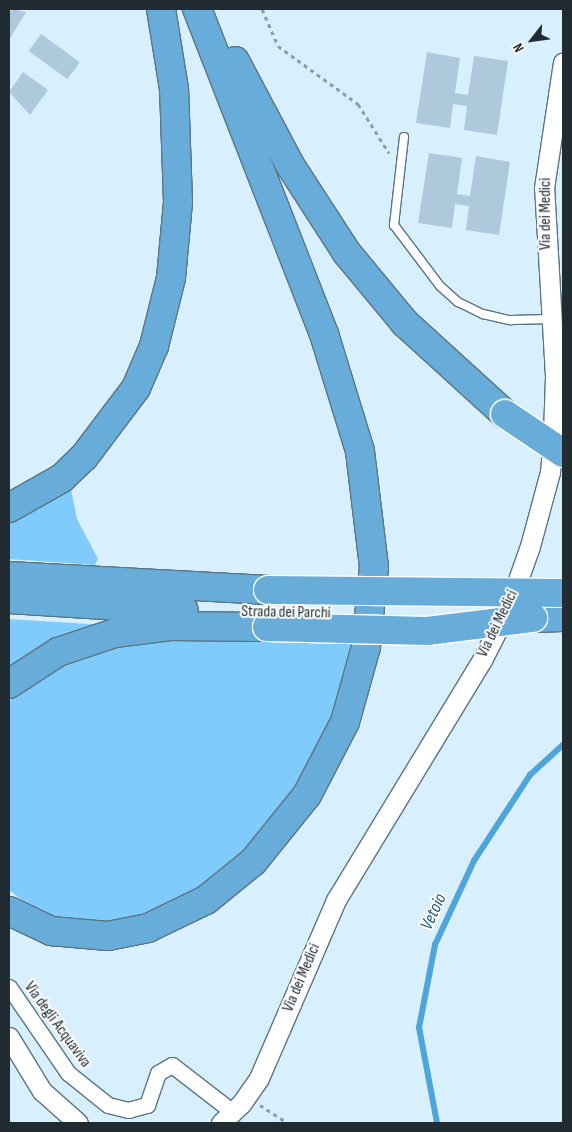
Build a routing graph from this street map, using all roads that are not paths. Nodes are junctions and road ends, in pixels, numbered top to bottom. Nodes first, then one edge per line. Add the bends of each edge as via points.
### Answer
1 (161, 9) edge
2 (198, 9) edge
3 (211, 9) edge
4 (563, 62) edge
5 (404, 137) dead end
6 (551, 318) junction
7 (563, 453) edge
8 (9, 508) edge
9 (9, 576) edge
10 (563, 593) edge
11 (9, 599) edge
12 (267, 610) junction
13 (563, 617) edge
14 (9, 684) edge
15 (9, 900) edge
16 (9, 911) edge
17 (108, 936) junction
18 (9, 987) edge
19 (9, 1037) edge
20 (227, 1118) edge
21 (78, 1123) edge

1 - 8 highway via 174,88 178,202 171,278 154,346 136,388 84,457 62,478
2 - 17 highway via 345,394 368,490 374,567 372,605 358,683 345,722 328,759 283,828 253,862 206,900 148,928
3 - 7 highway, bridge via 290,165 347,253 411,329 505,414
4 - 6 street, Via dei Medici via 544,188
5 - 6 lane via 394,225 446,291 464,306 492,316
6 - 20 street, Via dei Medici via 555,376 550,472 514,594 482,660 336,900 268,1060 247,1096
9 - 12 highway, Strada dei Parchi
10 - 12 highway, Strada dei Parchi, bridge
11 - 12 highway, Strada dei Parchi
12 - 13 highway, Strada dei Parchi, bridge
12 - 14 highway via 115,633 58,652
15 - 17 highway via 56,924
16 - 17 highway via 52,931
18 - 20 street, Via degli Acquaviva via 68,1073 108,1105 128,1110 147,1105 158,1073 172,1065
19 - 21 street via 42,1091

